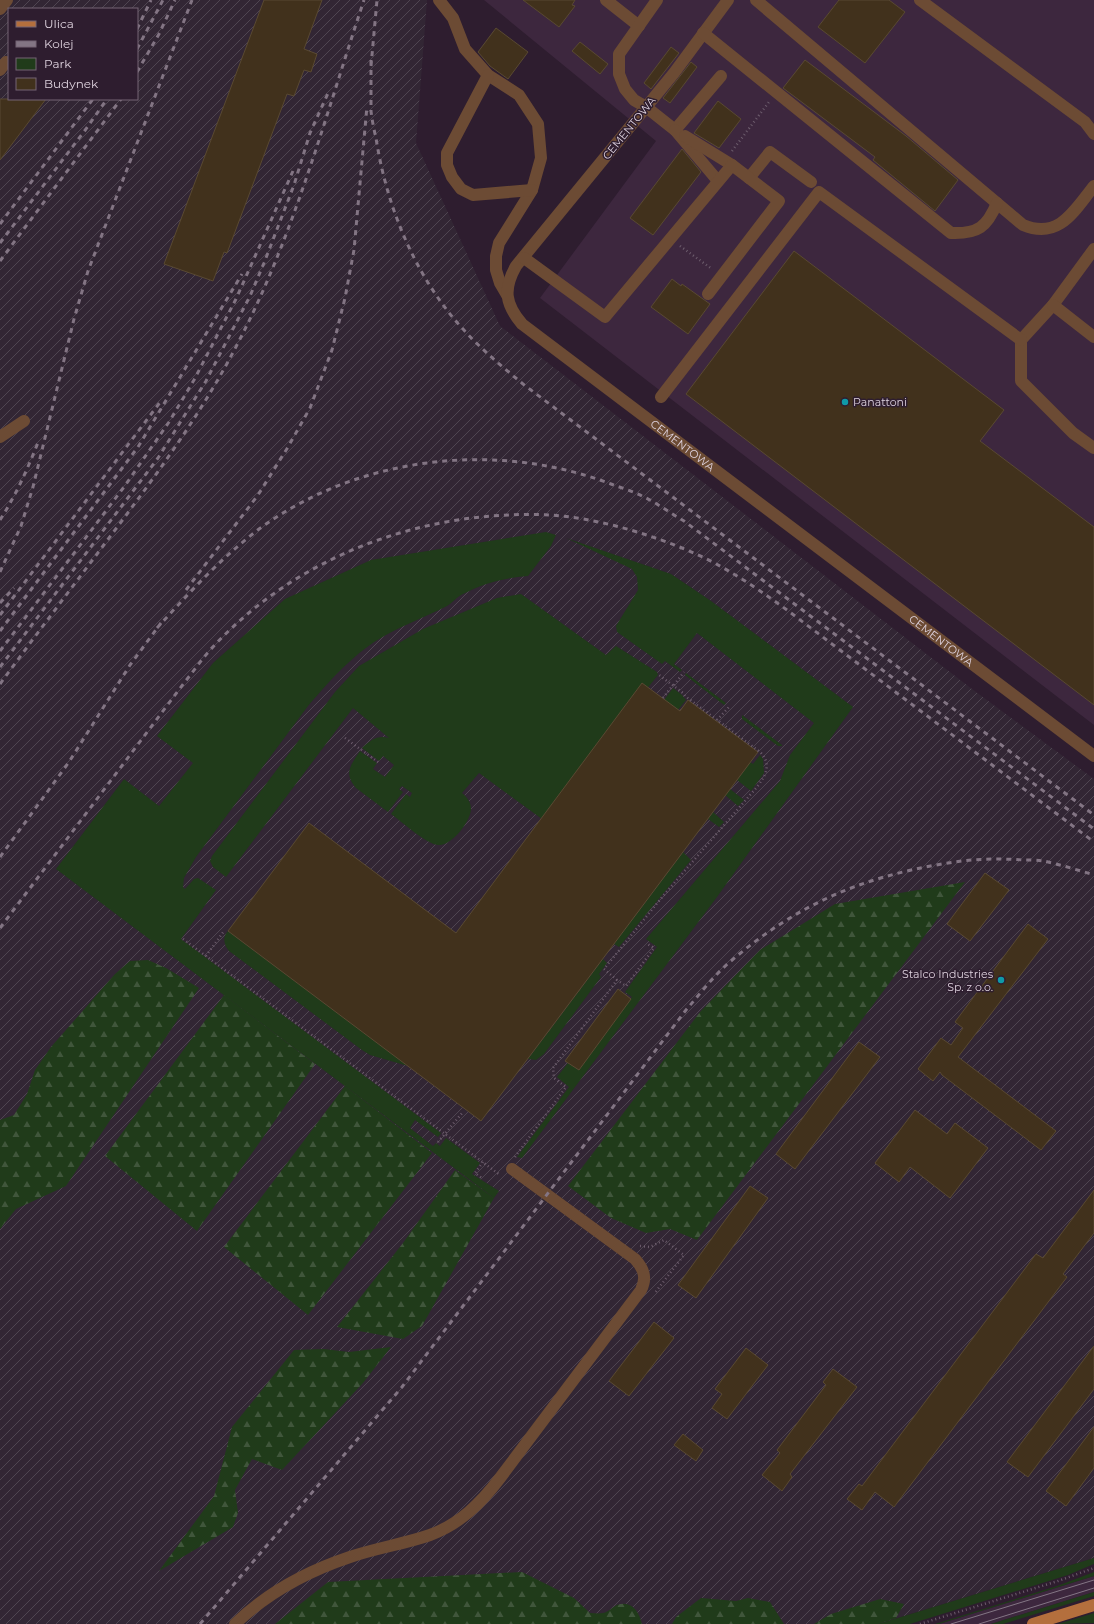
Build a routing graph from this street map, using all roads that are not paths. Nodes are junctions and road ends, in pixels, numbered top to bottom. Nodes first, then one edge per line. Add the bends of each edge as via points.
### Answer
1 (7, 0) edge
2 (439, 0) edge
3 (606, 0) edge
4 (656, 0) edge
5 (728, 0) edge
6 (756, 0) edge
7 (920, 0) edge
8 (0, 10) edge
9 (639, 26) junction
10 (703, 33) junction
11 (488, 75) junction
12 (721, 76) dead end
13 (646, 107) junction
14 (675, 130) junction
15 (1094, 134) edge
16 (728, 163) junction
17 (749, 178) junction
18 (718, 181) junction
19 (812, 182) dead end
20 (1094, 186) edge
21 (532, 190) junction
22 (998, 203) junction
23 (1094, 249) edge
24 (524, 258) junction
25 (708, 294) dead end
26 (507, 295) junction
27 (1053, 305) junction
28 (1094, 337) edge
29 (1021, 340) junction
30 (661, 397) dead end
31 (24, 421) dead end
32 (0, 437) edge
33 (1094, 448) edge
34 (1094, 756) edge
35 (510, 1168) road end
36 (1094, 1605) edge
37 (235, 1624) edge
38 (1033, 1624) edge

1 - 8 lane
2 - 11 lane via 453,18 465,49
3 - 9 lane
4 - 9 lane
5 - 10 lane, CEMENTOWA
6 - 22 lane
7 - 15 lane via 1085,122
9 - 13 lane via 619,54 618,74 634,100
10 - 13 lane, CEMENTOWA
10 - 22 lane via 951,233 964,234 980,228 991,218
11 - 21 lane via 519,95 538,124 541,158
11 - 21 lane via 447,153 447,165 461,189 473,195
12 - 14 lane
13 - 14 lane
13 - 24 lane, CEMENTOWA
14 - 16 lane
14 - 18 lane
16 - 17 lane
16 - 18 lane
17 - 19 lane via 770,152
17 - 25 lane via 779,201
18 - 24 lane via 605,317
20 - 22 lane via 1068,218 1047,230 1023,225
21 - 26 lane via 499,244 496,256 496,270
23 - 27 lane
24 - 26 lane, CEMENTOWA via 512,274
26 - 34 lane, CEMENTOWA via 511,308 522,324
27 - 28 lane
27 - 29 lane
29 - 30 lane via 819,192
29 - 33 lane via 1021,381 1073,433
31 - 32 lane
35 - 37 lane via 634,1259 645,1276 641,1290 488,1494 469,1512 430,1535 350,1557 311,1572 276,1592
36 - 38 main road

